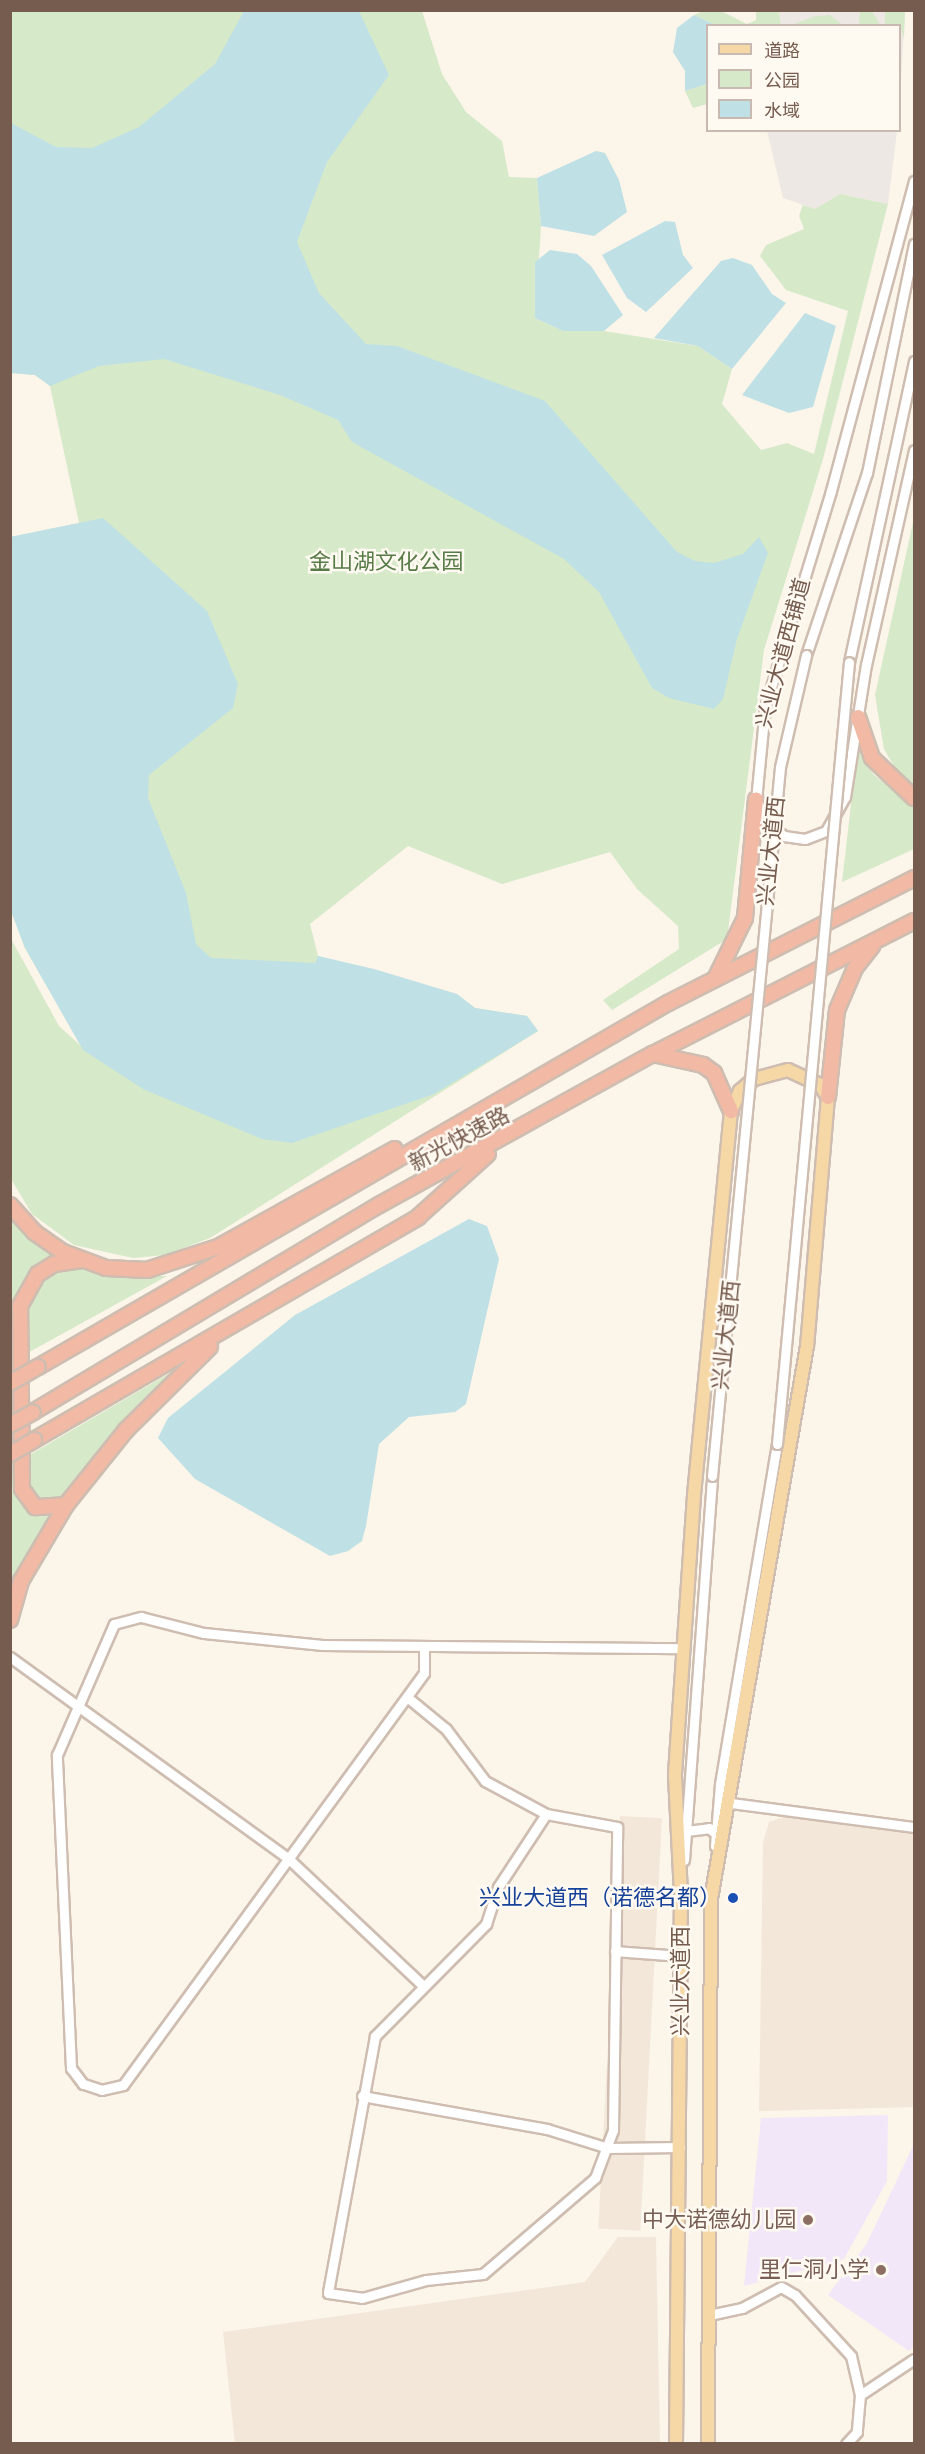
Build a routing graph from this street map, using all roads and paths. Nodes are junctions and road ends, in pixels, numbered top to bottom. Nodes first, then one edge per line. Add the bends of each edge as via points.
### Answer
1 (915, 181) edge
2 (915, 244) edge
3 (915, 361) edge
4 (915, 450) edge
5 (858, 717) junction
6 (915, 798) edge
7 (756, 800) junction
8 (915, 878) edge
9 (915, 921) edge
10 (875, 942) junction
11 (715, 979) junction
12 (653, 1054) junction
13 (828, 1097) junction
14 (731, 1111) junction
15 (436, 1133) junction
16 (502, 1141) junction
17 (10, 1205) edge
18 (81, 1260) junction
19 (238, 1323) junction
20 (10, 1383) edge
21 (10, 1425) edge
22 (10, 1454) edge
23 (66, 1505) junction
24 (10, 1620) edge
25 (424, 1646) junction
26 (684, 1648) junction
27 (10, 1657) edge
28 (407, 1697) junction
29 (78, 1708) junction
30 (731, 1803) junction
31 (546, 1814) junction
32 (915, 1827) edge
33 (686, 1831) junction
34 (716, 1834) junction
35 (289, 1859) junction
36 (681, 1894) junction
37 (711, 1899) junction
38 (615, 1951) junction
39 (680, 1956) junction
40 (421, 1984) junction
41 (362, 2096) junction
42 (680, 2146) junction
43 (608, 2148) junction
44 (709, 2315) junction
45 (915, 2359) edge
46 (860, 2395) junction
47 (676, 2444) edge
48 (708, 2444) edge
49 (846, 2444) edge

1 - 7 street, 兴业大道西铺道 via 831,491 765,707
2 - 33 street, 兴业大道西, bridge via 867,473 806,655 780,767 712,1476
3 - 34 street, 兴业大道西, bridge via 849,662 777,1444 720,1784
4 - 5 street
5 - 6 highway via 872,758
5 - 7 street via 845,796 826,831 805,840 784,836 769,825
7 - 11 highway via 745,918
8 - 11 highway, 新光快速路
9 - 10 highway, 新光快速路
10 - 12 highway, 新光快速路
10 - 13 highway via 855,968 837,1010
11 - 15 highway, 新光快速路
12 - 14 highway via 703,1065 714,1073
12 - 16 highway, 新光快速路
13 - 14 main road via 820,1085 788,1070 754,1079 740,1090
13 - 30 main road via 807,1346
14 - 26 main road
15 - 18 highway via 374,1157 218,1247 175,1265 131,1271
15 - 20 highway, 新光快速路, bridge
16 - 19 highway via 418,1217
16 - 21 highway, 新光快速路, bridge via 379,1205
17 - 18 highway via 47,1243
18 - 23 highway via 54,1264 38,1274 20,1306 22,1489 35,1507
19 - 22 highway, bridge
19 - 23 highway via 159,1394
23 - 24 highway via 21,1581
25 - 26 street
25 - 28 street via 424,1673
25 - 29 street via 255,1640 141,1617 114,1624
26 - 36 main road via 675,1774
27 - 29 street
28 - 31 street via 446,1728 485,1781
28 - 35 street
29 - 35 street
29 - 35 street via 57,1755 71,2068 83,2084 102,2090 123,2085
30 - 32 street
30 - 37 main road
31 - 38 street via 617,1827
31 - 40 street via 498,1887 486,1924
33 - 34 street via 709,1828
33 - 36 street, 兴业大道西
34 - 37 street, 兴业大道西
35 - 40 street
36 - 39 main road, 兴业大道西
37 - 44 main road, 兴业大道西
38 - 39 street
38 - 43 street via 614,2130
39 - 42 main road, 兴业大道西
40 - 41 street via 375,2037
41 - 43 street via 547,2129
41 - 43 street via 328,2293 362,2298 426,2280 483,2274 595,2178
42 - 43 street
42 - 47 main road, 兴业大道西
44 - 46 street via 742,2308 781,2287 795,2295 851,2356
44 - 48 main road, 兴业大道西
45 - 46 street
46 - 49 street via 857,2432

